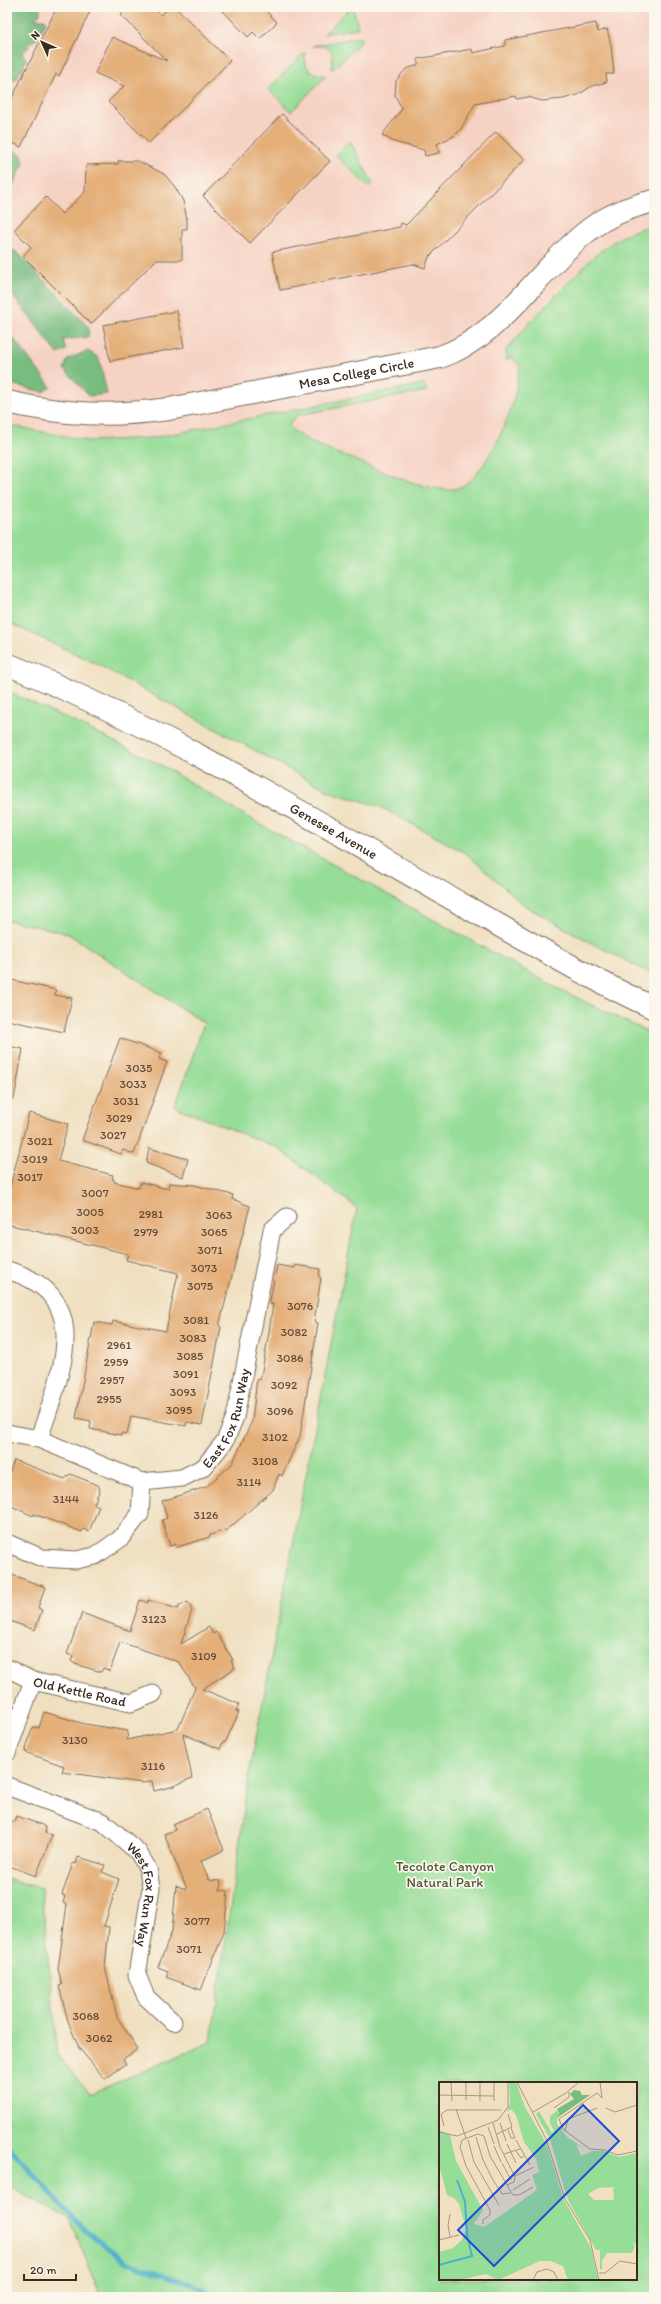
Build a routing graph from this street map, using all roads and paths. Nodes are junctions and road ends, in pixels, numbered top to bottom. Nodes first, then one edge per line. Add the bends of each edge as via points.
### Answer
1 (654, 200) edge
2 (7, 402) edge
3 (7, 664) edge
4 (654, 1008) edge
5 (288, 1217) dead end
6 (7, 1270) edge
7 (7, 1433) edge
8 (39, 1439) junction
9 (142, 1482) junction
10 (7, 1544) edge
11 (7, 1668) edge
12 (33, 1681) junction
13 (153, 1694) dead end
14 (7, 1753) edge
15 (7, 1786) edge
16 (173, 2022) dead end

1 - 2 main road, Mesa College Circle via 618,212 600,223 577,241 483,334 440,357 145,412 68,414
3 - 4 main road, Genesee Avenue via 125,717 358,845 611,989
5 - 9 street, East Fox Run Way via 272,1230 235,1417 225,1441 204,1467 182,1478
6 - 8 street via 38,1282 53,1297 62,1316 66,1345
7 - 8 street, East Fox Run Way
8 - 9 street, East Fox Run Way
9 - 10 street via 140,1514 120,1539 95,1556 76,1560 42,1558
11 - 12 street, Old Kettle Road
12 - 13 street, Old Kettle Road via 131,1703
12 - 14 street
15 - 16 street, West Fox Run Way via 104,1822 138,1852 148,1869 151,1888 137,1975 146,1997

